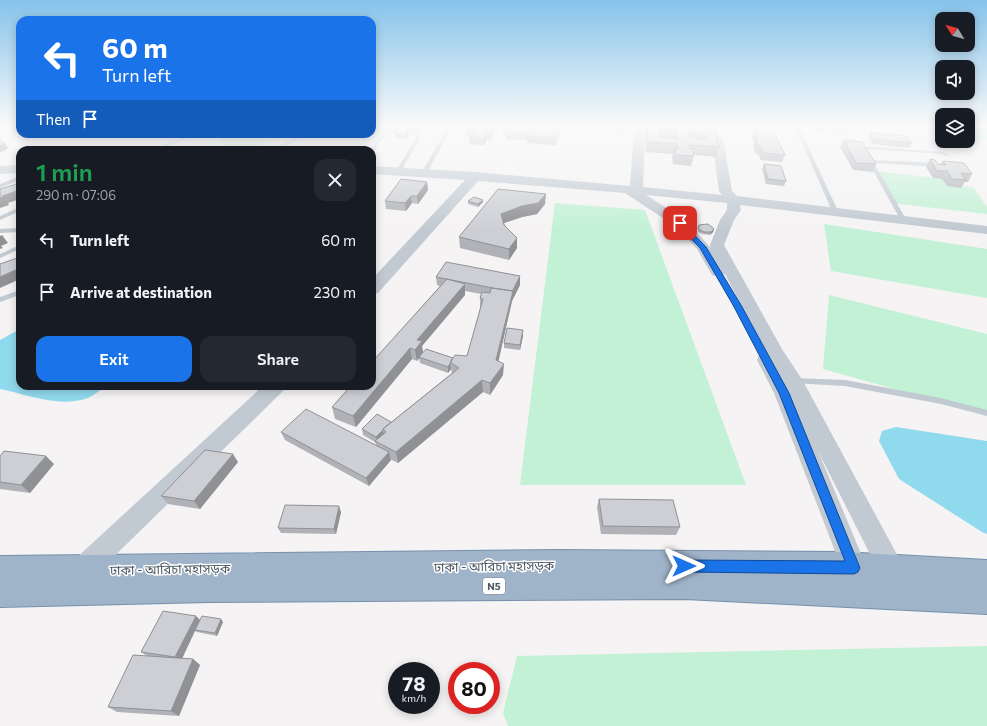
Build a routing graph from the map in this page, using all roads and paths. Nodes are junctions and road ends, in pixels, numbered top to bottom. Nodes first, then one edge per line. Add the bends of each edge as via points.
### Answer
1 (405, 161) edge
2 (431, 161) edge
3 (636, 161) edge
4 (721, 161) edge
5 (813, 161) edge
6 (870, 161) joint
7 (941, 166) edge
8 (16, 169) edge
9 (0, 170) edge
10 (376, 170) edge
11 (398, 172) junction
12 (424, 173) junction
13 (475, 176) junction
14 (16, 180) edge
15 (0, 186) edge
16 (632, 189) junction
17 (733, 200) junction
18 (16, 211) edge
19 (835, 211) junction
20 (0, 218) edge
21 (903, 219) junction
22 (16, 230) edge
23 (987, 230) edge
24 (0, 231) edge
25 (16, 249) edge
26 (0, 256) edge
27 (376, 284) edge
28 (16, 294) edge
29 (0, 300) edge
30 (793, 382) junction
31 (272, 390) edge
32 (987, 413) edge
33 (854, 568) junction
34 (82, 570) junction
35 (891, 570) junction
36 (0, 571) edge
37 (987, 575) edge
38 (0, 592) edge
39 (987, 598) edge

1 - 11 lane
2 - 12 lane
3 - 16 street
4 - 17 street via 726,191
5 - 19 lane
6 - 7 lane
6 - 21 lane
8 - 9 street
10 - 11 street
11 - 12 street
12 - 13 street
13 - 16 street
13 - 27 street
14 - 15 lane
16 - 17 street
16 - 33 street via 680,223 703,247 737,305 784,393
17 - 19 street
17 - 30 street via 734,210 717,245 774,352
18 - 20 lane
19 - 21 street
21 - 23 street
22 - 24 lane
25 - 26 lane
28 - 29 lane
30 - 32 lane via 852,384 941,401
30 - 35 street
31 - 34 street
33 - 34 highway, ঢাকা - আরিচা মহাসড়ক / N5 via 558,565
33 - 35 highway, ঢাকা - আরিচা মহাসড়ক / N5
34 - 36 highway, ঢাকা - আরিচা মহাসড়ক / N5
35 - 37 highway, ঢাকা - আরিচা মহাসড়ক / N5
38 - 39 highway, N5 via 216,587 685,584

